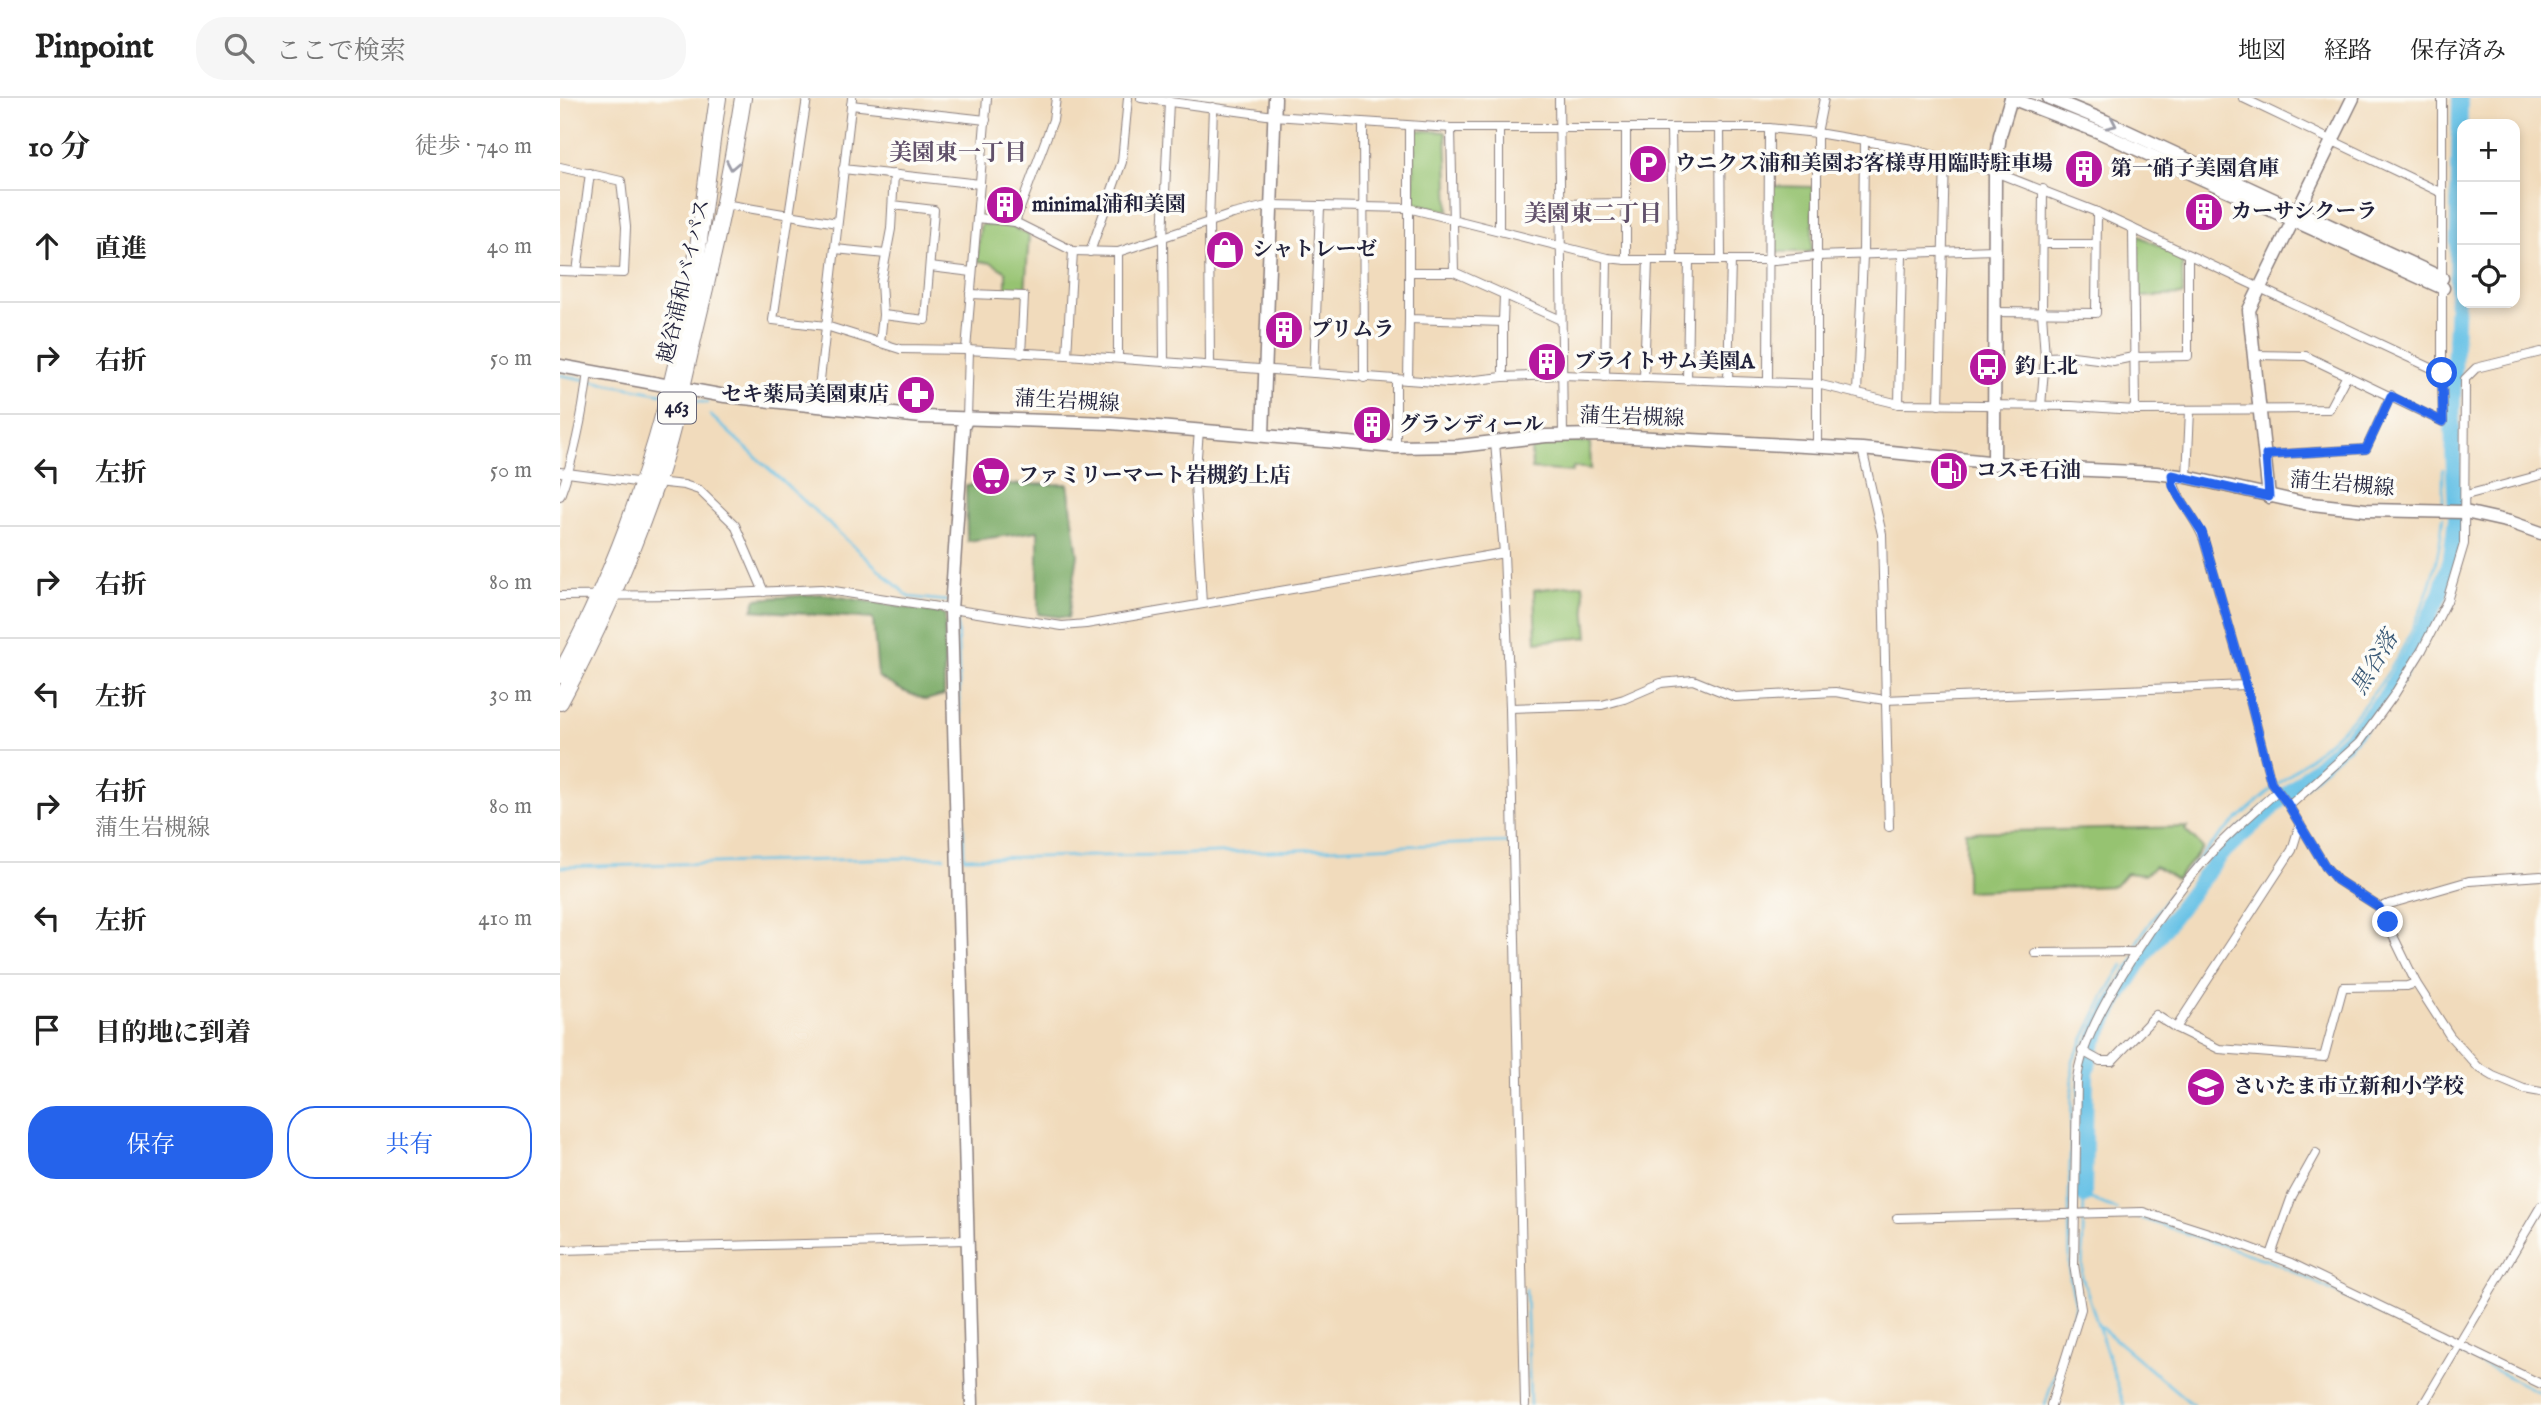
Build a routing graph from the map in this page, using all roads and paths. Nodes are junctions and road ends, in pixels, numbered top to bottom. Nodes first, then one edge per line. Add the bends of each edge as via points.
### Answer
1 (718, 98) edge
2 (727, 98) edge
3 (743, 98) edge
4 (807, 98) edge
5 (988, 98) edge
6 (1056, 98) edge
7 (1128, 98) edge
8 (1141, 98) edge
9 (1275, 98) edge
10 (1559, 98) edge
11 (1824, 98) edge
12 (2011, 98) edge
13 (2049, 98) edge
14 (2243, 98) edge
15 (2353, 98) edge
16 (2442, 98) edge
17 (852, 102) edge
18 (1169, 102) junction
19 (1213, 107) junction
20 (1274, 116) junction
21 (986, 120) junction
22 (1363, 124) junction
23 (1409, 126) junction
24 (1720, 127) junction
25 (1451, 128) junction
26 (1559, 128) junction
27 (1626, 128) junction
28 (1671, 128) junction
29 (1769, 128) junction
30 (1499, 129) junction
31 (1817, 133) junction
32 (1864, 140) junction
33 (2334, 140) junction
34 (1945, 157) junction
35 (560, 167) edge
36 (707, 168) junction
37 (843, 169) junction
38 (1995, 172) junction
39 (590, 173) junction
40 (894, 174) junction
41 (980, 184) junction
42 (2043, 189) junction
43 (2442, 193) junction
44 (1626, 203) junction
45 (724, 204) junction
46 (1560, 204) junction
47 (892, 205) junction
48 (1271, 205) junction
49 (1320, 206) junction
50 (1363, 207) junction
51 (1408, 208) junction
52 (2097, 212) junction
53 (789, 214) junction
54 (2294, 215) junction
55 (977, 218) junction
56 (1454, 218) junction
57 (1015, 222) junction
58 (1209, 222) junction
59 (837, 223) junction
60 (2133, 229) junction
61 (1499, 230) junction
62 (1163, 238) junction
63 (2044, 244) junction
64 (2096, 244) junction
65 (1560, 246) junction
66 (835, 249) junction
67 (1994, 250) junction
68 (1073, 251) junction
69 (1090, 252) junction
70 (1118, 252) junction
71 (1942, 252) junction
72 (886, 254) junction
73 (1902, 254) junction
74 (1863, 255) junction
75 (2188, 255) junction
76 (1817, 256) junction
77 (1607, 258) junction
78 (1626, 260) junction
79 (1648, 260) junction
80 (1673, 260) junction
81 (1689, 260) junction
82 (1726, 260) junction
83 (1768, 260) junction
84 (930, 267) junction
85 (560, 271) edge
86 (578, 272) junction
87 (972, 272) junction
88 (1409, 272) junction
89 (1454, 272) junction
90 (2442, 283) junction
91 (2259, 288) junction
92 (970, 294) junction
93 (1504, 295) junction
94 (1994, 312) junction
95 (2042, 313) junction
96 (883, 315) junction
97 (1409, 319) junction
98 (1561, 320) junction
99 (1503, 322) junction
100 (826, 327) junction
101 (880, 343) junction
102 (968, 350) junction
103 (2541, 352) edge
104 (1021, 354) junction
105 (1067, 355) junction
106 (2255, 355) junction
107 (2045, 357) junction
108 (2133, 357) junction
109 (1118, 358) junction
110 (1164, 361) junction
111 (1210, 365) junction
112 (560, 366) edge
113 (1265, 368) junction
114 (588, 371) junction
115 (1314, 373) junction
116 (2442, 373) junction
117 (1562, 375) junction
118 (2347, 375) junction
119 (1503, 377) junction
120 (1605, 377) junction
121 (1364, 378) junction
122 (1644, 378) junction
123 (1396, 380) junction
124 (1408, 380) junction
125 (1687, 380) junction
126 (1728, 381) junction
127 (1768, 382) junction
128 (1816, 384) junction
129 (676, 388) junction
130 (1857, 393) junction
131 (2391, 396) junction
132 (1899, 404) junction
133 (1939, 405) junction
134 (817, 406) junction
135 (1994, 406) junction
136 (2041, 406) junction
137 (2190, 410) junction
138 (2261, 410) junction
139 (2135, 411) junction
140 (967, 418) junction
141 (1199, 430) junction
142 (1263, 435) junction
143 (1563, 435) junction
144 (1495, 442) junction
145 (1817, 446) junction
146 (1396, 447) junction
147 (1861, 449) junction
148 (2266, 455) junction
149 (1994, 464) junction
150 (564, 472) edge
151 (2172, 475) junction
152 (2541, 475) edge
153 (2187, 477) junction
154 (650, 482) junction
155 (2466, 495) junction
156 (560, 496) edge
157 (2269, 497) junction
158 (2459, 512) junction
159 (2541, 533) edge
160 (1504, 553) junction
161 (764, 592) junction
162 (560, 596) edge
163 (605, 596) junction
164 (1202, 604) junction
165 (951, 610) junction
166 (560, 676) edge
167 (2246, 685) junction
168 (1885, 700) junction
169 (560, 702) edge
170 (1510, 708) junction
171 (2279, 793) junction
172 (2288, 804) junction
173 (2300, 824) junction
174 (1889, 827) dead end
175 (2541, 876) edge
176 (2379, 907) junction
177 (2137, 952) junction
178 (2035, 953) dead end
179 (2416, 983) junction
180 (2176, 1028) junction
181 (2081, 1051) junction
182 (2541, 1092) edge
183 (2316, 1153) dead end
184 (2541, 1206) edge
185 (2076, 1212) junction
186 (1897, 1218) dead end
187 (967, 1241) junction
188 (560, 1250) edge
189 (2271, 1255) junction
190 (2458, 1345) junction
191 (2541, 1384) edge
192 (972, 1405) edge
193 (1525, 1405) edge
194 (2050, 1405) edge
195 (2423, 1405) edge

1 - 36 highway, 越谷浦和バイパス / 463
2 - 36 highway
3 -> 45 highway, 越谷浦和バイパス / 463
4 - 53 street
5 - 21 street
6 - 57 street via 1053,120
7 - 69 street via 1122,162
8 - 18 street
9 - 20 street
10 - 26 street
11 - 31 street
12 - 38 street
12 - 54 street
13 -> 54 street
14 - 33 street
15 - 33 street
16 - 43 street
17 - 21 street
17 - 37 street
18 - 19 street
18 - 62 street
19 - 20 street
19 - 58 street
20 - 22 street
20 - 48 street
21 - 41 street
22 - 23 street
22 - 50 street
23 - 25 street
23 - 51 street
24 - 28 street
24 - 29 street
24 - 82 street
25 - 30 street
25 - 56 street
26 - 27 street
26 - 30 street
26 - 46 street
27 - 28 street
27 - 44 street
28 - 80 street
29 - 31 street
29 - 83 street
30 - 61 street
31 - 32 street
31 - 76 street
32 - 34 street
32 - 74 street
33 - 43 street
33 - 54 street
34 - 38 street
34 - 71 street
35 - 39 street
36 - 129 highway, 越谷浦和バイパス / 463
37 - 40 street
37 - 59 street
38 - 42 street
38 - 67 street
39 - 86 street
39 - 86 street via 621,181 626,227 624,274
40 - 41 street
40 - 47 street
41 - 55 street
42 - 52 street
42 - 63 street
43 - 90 street
44 - 46 street
44 - 78 street
45 - 53 street
45 - 129 highway, 越谷浦和バイパス / 463
46 - 65 street
47 - 72 street
47 - 84 street via 934,210
48 - 49 street
48 - 58 street
48 - 113 street
49 - 50 street
49 - 115 street
50 - 51 street
50 - 121 street
51 - 56 street
51 - 88 street
52 - 60 street
52 - 64 street
53 - 59 street
53 - 100 street via 773,320
54 - 90 street
54 - 91 street
55 - 57 street
55 - 87 street
56 - 61 street
56 - 89 street
57 - 68 street
58 - 62 street
58 - 111 street
59 - 66 street
60 - 75 street
60 - 108 street
61 - 65 street
62 - 70 street
62 - 110 street
63 - 64 street
63 - 95 street
64 - 95 street via 2096,313
65 - 77 street
65 - 98 street
66 - 72 street
66 - 100 street
67 - 71 street
67 - 94 street
68 - 69 street
68 - 105 street
69 - 70 street
70 - 109 street
71 - 73 street
71 - 133 street
72 - 96 street via 881,282
73 - 74 street
73 - 132 street
74 - 76 street
74 - 130 street
75 - 91 street
75 - 108 street via 2188,356
76 - 83 street
76 - 128 street
77 - 78 street
77 - 120 street
78 - 79 street
79 - 80 street
79 - 122 street
80 - 81 street
81 - 82 street
81 - 125 street
82 - 83 street
82 - 126 street
83 - 127 street
84 - 87 street
84 - 96 street via 925,320
85 - 86 street
87 - 92 street
88 - 89 street
88 - 97 street
89 - 93 street
90 - 116 street
91 - 106 street via 2249,310
91 - 116 street
92 - 102 street
92 - 104 street via 1024,296
93 - 98 street
93 - 99 street
94 - 95 street
94 - 135 street
95 - 107 street
96 - 101 street
97 - 99 street
97 - 124 street
98 - 117 street
99 - 119 street
100 - 101 street
100 - 134 street
101 - 102 street via 900,349
102 - 104 street
102 - 140 street
103 - 155 street via 2476,368 2465,379
104 - 105 street
105 - 109 street
106 - 118 street via 2306,356
106 - 138 street
107 - 108 street via 2113,361
107 - 136 street
108 - 139 street
109 - 110 street
110 - 111 street
111 - 113 street
112 - 114 street, 蒲生岩槻線
113 - 115 street
113 - 142 street
114 - 129 street, 蒲生岩槻線
114 - 150 street via 582,417
115 - 121 street
116 - 131 street via 2443,422
117 - 119 street
117 - 120 street
117 - 143 street
118 - 131 street
118 - 138 street via 2329,409
119 - 124 street via 1449,383
120 - 122 street
121 - 123 street
122 - 125 street
123 - 124 street
123 - 146 street
125 - 126 street
126 - 127 street
127 - 128 street
128 - 130 street
128 - 145 street
129 - 134 street, 蒲生岩槻線
129 - 154 highway, 越谷浦和バイパス / 463 via 652,458
130 - 132 street
131 - 148 street via 2366,449
132 - 133 street
133 - 135 street
134 - 140 street, 蒲生岩槻線
135 - 136 street
135 - 149 street
136 - 139 street
137 - 138 street
137 - 139 street
137 - 153 street
138 - 148 street
140 - 141 street, 蒲生岩槻線
140 - 165 street
141 - 142 street, 蒲生岩槻線
141 - 164 street via 1195,482
142 - 146 street, 蒲生岩槻線
143 - 144 street, 蒲生岩槻線
143 - 145 street, 蒲生岩槻線
144 - 146 street, 蒲生岩槻線
144 - 160 street
145 - 147 street, 蒲生岩槻線
147 - 149 street, 蒲生岩槻線
147 - 168 street via 1882,534
148 - 157 street
149 - 151 street, 蒲生岩槻線
150 - 154 street
150 - 156 street
151 - 153 street, 蒲生岩槻線
151 - 167 street via 2173,486 2202,532
152 - 155 street
153 - 157 street, 蒲生岩槻線
154 - 161 street via 699,490 735,525
154 - 163 highway, 越谷浦和バイパス / 463
155 - 158 street
157 - 158 street, 蒲生岩槻線 via 2353,509
158 - 159 street, 蒲生岩槻線
158 - 172 street via 2464,544 2448,601 2422,650 2359,743
160 - 164 street
160 - 170 street
161 - 163 street
161 - 165 street via 821,589
162 - 163 street
163 - 166 highway, 越谷浦和バイパス / 463
163 - 169 highway, 越谷浦和バイパス / 463 via 590,647
164 - 165 street via 1062,626
165 - 187 street
167 - 168 street
167 - 171 street via 2271,782
168 - 170 street via 1835,692 1735,697 1693,680 1661,683 1602,705
168 - 174 street
170 - 193 street
171 - 172 street
171 - 177 street via 2211,853
172 - 173 street
173 - 176 street via 2337,880
173 - 180 street via 2292,850
175 - 176 street via 2469,881
176 - 179 street
177 - 178 street
177 - 181 street
179 - 180 street via 2343,987 2324,1057 2219,1049
179 - 182 street via 2450,1036 2478,1066 2503,1081
180 - 181 street via 2156,1015 2112,1061 2100,1061
181 - 185 street
183 - 189 street via 2292,1196
184 - 190 street
185 - 186 street
185 - 189 street via 2143,1212
185 - 194 street via 2074,1265 2081,1309
187 - 188 street
187 - 192 street
189 - 190 street
190 - 191 street
190 - 195 street

